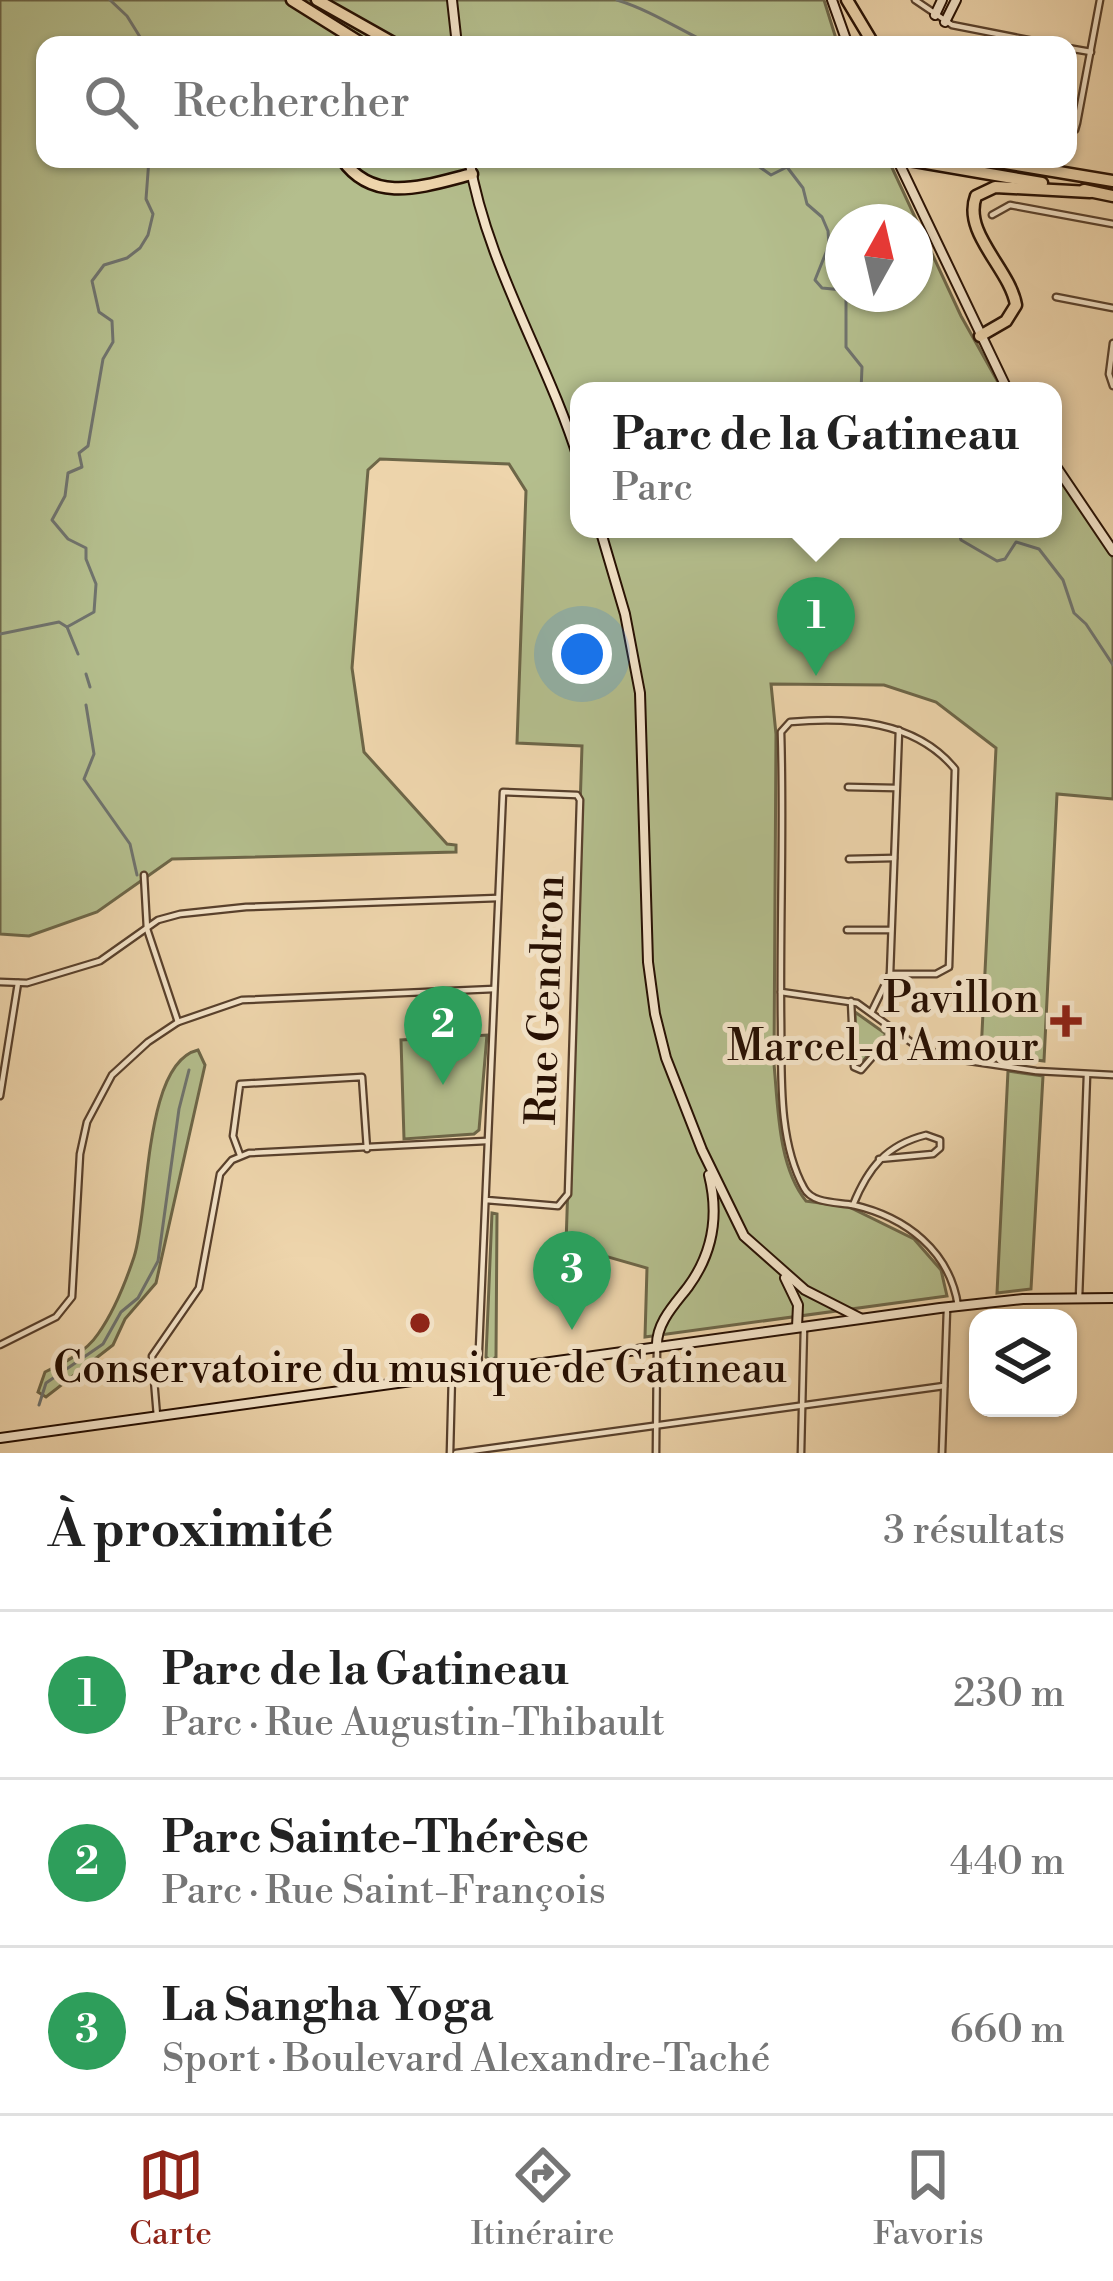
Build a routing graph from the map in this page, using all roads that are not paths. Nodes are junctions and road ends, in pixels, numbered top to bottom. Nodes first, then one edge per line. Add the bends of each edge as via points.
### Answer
1 (292, 0) edge
2 (317, 0) edge
3 (452, 0) edge
4 (832, 0) edge
5 (847, 0) edge
6 (915, 0) edge
7 (942, 0) edge
8 (956, 0) edge
9 (1100, 0) edge
10 (934, 14) junction
11 (945, 22) junction
12 (326, 24) junction
13 (339, 36) edge
14 (348, 36) edge
15 (381, 36) edge
16 (456, 36) edge
17 (845, 36) edge
18 (869, 36) edge
19 (1011, 36) edge
20 (1077, 50) edge
21 (1090, 52) junction
22 (1077, 108) edge
23 (358, 168) edge
24 (461, 168) edge
25 (471, 168) edge
26 (904, 168) edge
27 (953, 168) edge
28 (1030, 168) edge
29 (1043, 168) edge
30 (1062, 174) junction
31 (1113, 181) edge
32 (1090, 192) junction
33 (1113, 196) edge
34 (992, 215) dead end
35 (1113, 224) edge
36 (1056, 297) dead end
37 (1113, 308) edge
38 (980, 336) junction
39 (1113, 343) edge
40 (1003, 382) edge
41 (1112, 385) edge
42 (570, 435) edge
43 (1062, 475) edge
44 (603, 538) edge
45 (1113, 551) edge
46 (898, 730) junction
47 (848, 787) dead end
48 (896, 788) junction
49 (894, 858) junction
50 (849, 859) dead end
51 (144, 875) dead end
52 (498, 898) junction
53 (147, 929) junction
54 (847, 930) dead end
55 (891, 930) junction
56 (890, 974) junction
57 (0, 982) edge
58 (17, 983) junction
59 (494, 989) junction
60 (781, 992) junction
61 (850, 1001) junction
62 (872, 1012) junction
63 (178, 1022) junction
64 (894, 1031) junction
65 (1088, 1074) junction
66 (1113, 1075) edge
67 (0, 1096) edge
68 (488, 1141) junction
69 (367, 1149) junction
70 (702, 1150) junction
71 (240, 1155) junction
72 (879, 1160) junction
73 (485, 1200) junction
74 (853, 1205) junction
75 (780, 1270) junction
76 (1079, 1298) junction
77 (1113, 1298) edge
78 (952, 1307) junction
79 (862, 1318) junction
80 (801, 1327) junction
81 (0, 1345) edge
82 (657, 1346) junction
83 (478, 1372) junction
84 (452, 1374) junction
85 (944, 1386) junction
86 (802, 1406) junction
87 (157, 1416) junction
88 (657, 1426) junction
89 (0, 1438) edge
90 (453, 1453) edge
91 (656, 1453) edge
92 (802, 1453) edge
93 (942, 1453) edge

1 - 12 highway
2 - 15 highway
3 - 16 street
4 - 17 street
5 - 18 highway
6 - 10 street
7 - 10 street
8 - 11 street
9 - 21 street
10 - 11 street
11 - 19 street
12 - 13 highway
12 - 14 highway
20 - 21 street
21 - 22 street
23 - 24 highway via 392,183
25 - 42 street via 496,258
26 - 38 street
27 - 32 highway
28 - 30 highway
29 - 30 highway
30 - 31 highway
32 - 33 highway
32 - 38 highway via 995,187 976,196 974,220 1016,305
34 - 35 street via 1010,205
36 - 37 street
38 - 40 street
39 - 41 street
43 - 45 street
44 - 70 street via 640,693 653,1004
46 - 48 street
46 - 56 street via 955,769 951,937 945,972
46 - 60 street via 793,722 781,732
47 - 48 street
48 - 49 street
49 - 50 street
49 - 55 street
51 - 53 street
52 - 53 street via 226,908 163,917
52 - 59 street
52 - 73 street, Rue Gendron via 502,792 577,795 565,1202
53 - 58 street via 100,961
53 - 63 street
54 - 55 street
55 - 56 street
56 - 62 street
57 - 58 street
58 - 67 street
59 - 63 street via 252,999
59 - 68 street
60 - 61 street
60 - 74 street via 784,1109 799,1176 813,1198
61 - 62 street
61 - 64 street via 854,1067 868,1066
62 - 64 street
63 - 81 street via 112,1075 87,1122 73,1297 56,1317
64 - 65 street via 949,1058
65 - 66 street
65 - 76 street
68 - 69 street
68 - 73 street
69 - 71 street
69 - 71 street via 362,1077 308,1078 240,1084 233,1136
70 - 75 street via 744,1236
70 - 82 street via 713,1232 698,1272 656,1334
71 - 87 street via 220,1174 199,1288 152,1356
72 - 72 street via 933,1154 940,1140 917,1137
72 - 74 street
73 - 83 street
74 - 78 street via 920,1235 948,1271
75 - 79 street
75 - 80 street
76 - 77 street
76 - 78 street
78 - 79 street
78 - 85 street
79 - 80 street
80 - 82 street
80 - 86 street
82 - 83 street
82 - 88 street
83 - 84 street
84 - 87 street
84 - 90 street
85 - 86 street
85 - 93 street
86 - 88 street
86 - 92 street
87 - 89 street
88 - 90 street
88 - 91 street

